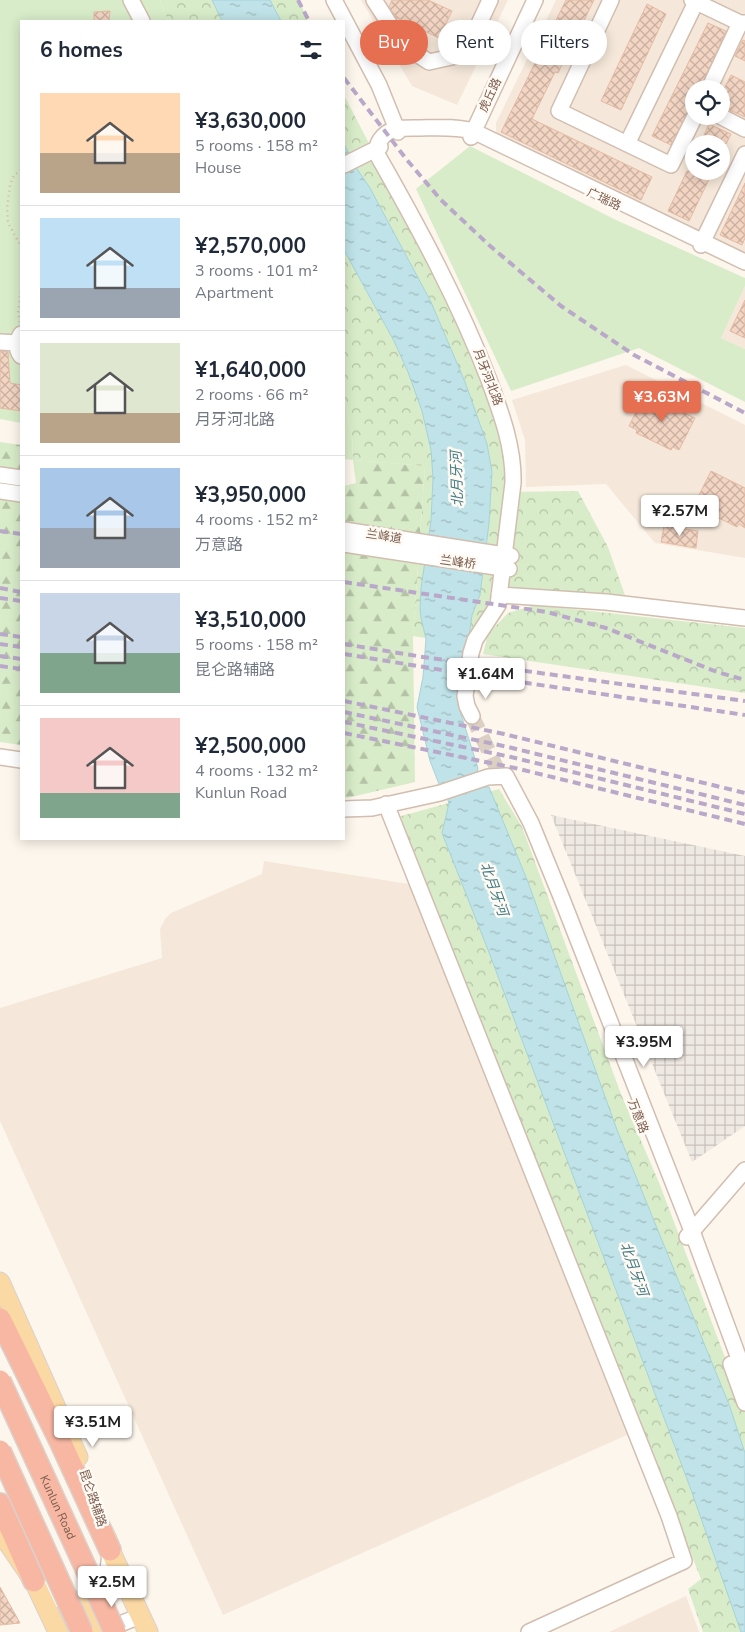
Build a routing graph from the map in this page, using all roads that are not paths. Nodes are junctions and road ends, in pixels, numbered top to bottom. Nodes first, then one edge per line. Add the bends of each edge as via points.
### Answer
1 (131, 0) edge
2 (334, 0) edge
3 (374, 0) edge
4 (490, 0) edge
5 (525, 0) edge
6 (535, 0) edge
7 (611, 0) edge
8 (694, 1) edge
9 (720, 6) edge
10 (141, 20) edge
11 (345, 20) edge
12 (345, 21) edge
13 (742, 23) edge
14 (714, 80) edge
15 (730, 121) edge
16 (691, 125) edge
17 (745, 129) edge
18 (397, 131) junction
19 (468, 133) junction
20 (627, 144) junction
21 (378, 148) junction
22 (745, 154) edge
23 (348, 163) edge
24 (702, 244) junction
25 (745, 262) edge
26 (745, 266) edge
27 (20, 341) edge
28 (0, 342) edge
29 (0, 475) edge
30 (20, 478) edge
31 (20, 490) edge
32 (0, 491) edge
33 (345, 530) edge
34 (345, 544) edge
35 (422, 549) junction
36 (503, 562) junction
37 (502, 595) junction
38 (745, 618) edge
39 (476, 654) dead end
40 (472, 685) dead end
41 (0, 757) edge
42 (20, 760) edge
43 (386, 804) junction
44 (345, 809) edge
45 (745, 1170) edge
46 (689, 1235) junction
47 (0, 1282) edge
48 (0, 1319) edge
49 (745, 1375) edge
50 (0, 1381) edge
51 (745, 1403) edge
52 (0, 1451) edge
53 (0, 1504) edge
54 (0, 1531) edge
55 (110, 1550) junction
56 (34, 1581) junction
57 (84, 1599) junction
58 (144, 1624) edge
59 (58, 1632) edge
60 (82, 1632) edge
61 (103, 1632) edge
62 (529, 1632) edge

1 - 10 street
2 - 11 street
3 - 4 street via 403,45 429,62 465,54
5 - 19 street, 虎丘路
6 - 19 street, 虎丘路
7 - 20 street via 559,111
8 - 9 street
8 - 20 street
9 - 13 street
12 - 18 street via 379,85
13 - 14 street
15 - 17 street
16 - 20 street via 671,165
18 - 19 street
18 - 21 street
19 - 24 street, 广瑞路
21 - 23 street
21 - 36 street, 月牙河北路 via 378,156 465,324 502,413 513,473
22 - 24 street
24 - 25 street, 广瑞路
24 - 26 street, 广瑞路
27 - 28 street
29 - 30 street
31 - 32 street
33 - 35 street, 兰峰道
34 - 35 street, 兰峰道
35 - 36 street, 兰峰桥
36 - 37 street, 月牙河北路
37 - 38 street via 606,602
37 - 39 street, 月牙河北路 via 504,606 478,642
37 - 40 street, 月牙河北路 via 473,646 465,696 475,717 471,705
41 - 42 street
43 - 44 street
43 - 46 street, 万意路 via 498,777 526,826
43 - 62 street via 662,1498 684,1562
45 - 46 street
46 - 49 street, 万意路
46 - 51 street, 万意路
47 - 55 main road, 昆仑路辅路 via 86,1475
48 - 55 highway
50 - 61 highway, Kunlun Road, bridge
52 - 60 highway, bridge
53 - 56 highway
54 - 56 main road
55 - 57 street via 106,1580
55 - 58 main road, 昆仑路辅路
56 - 57 street via 58,1599 72,1602
56 - 59 main road
57 - 61 main road
58 - 61 street

